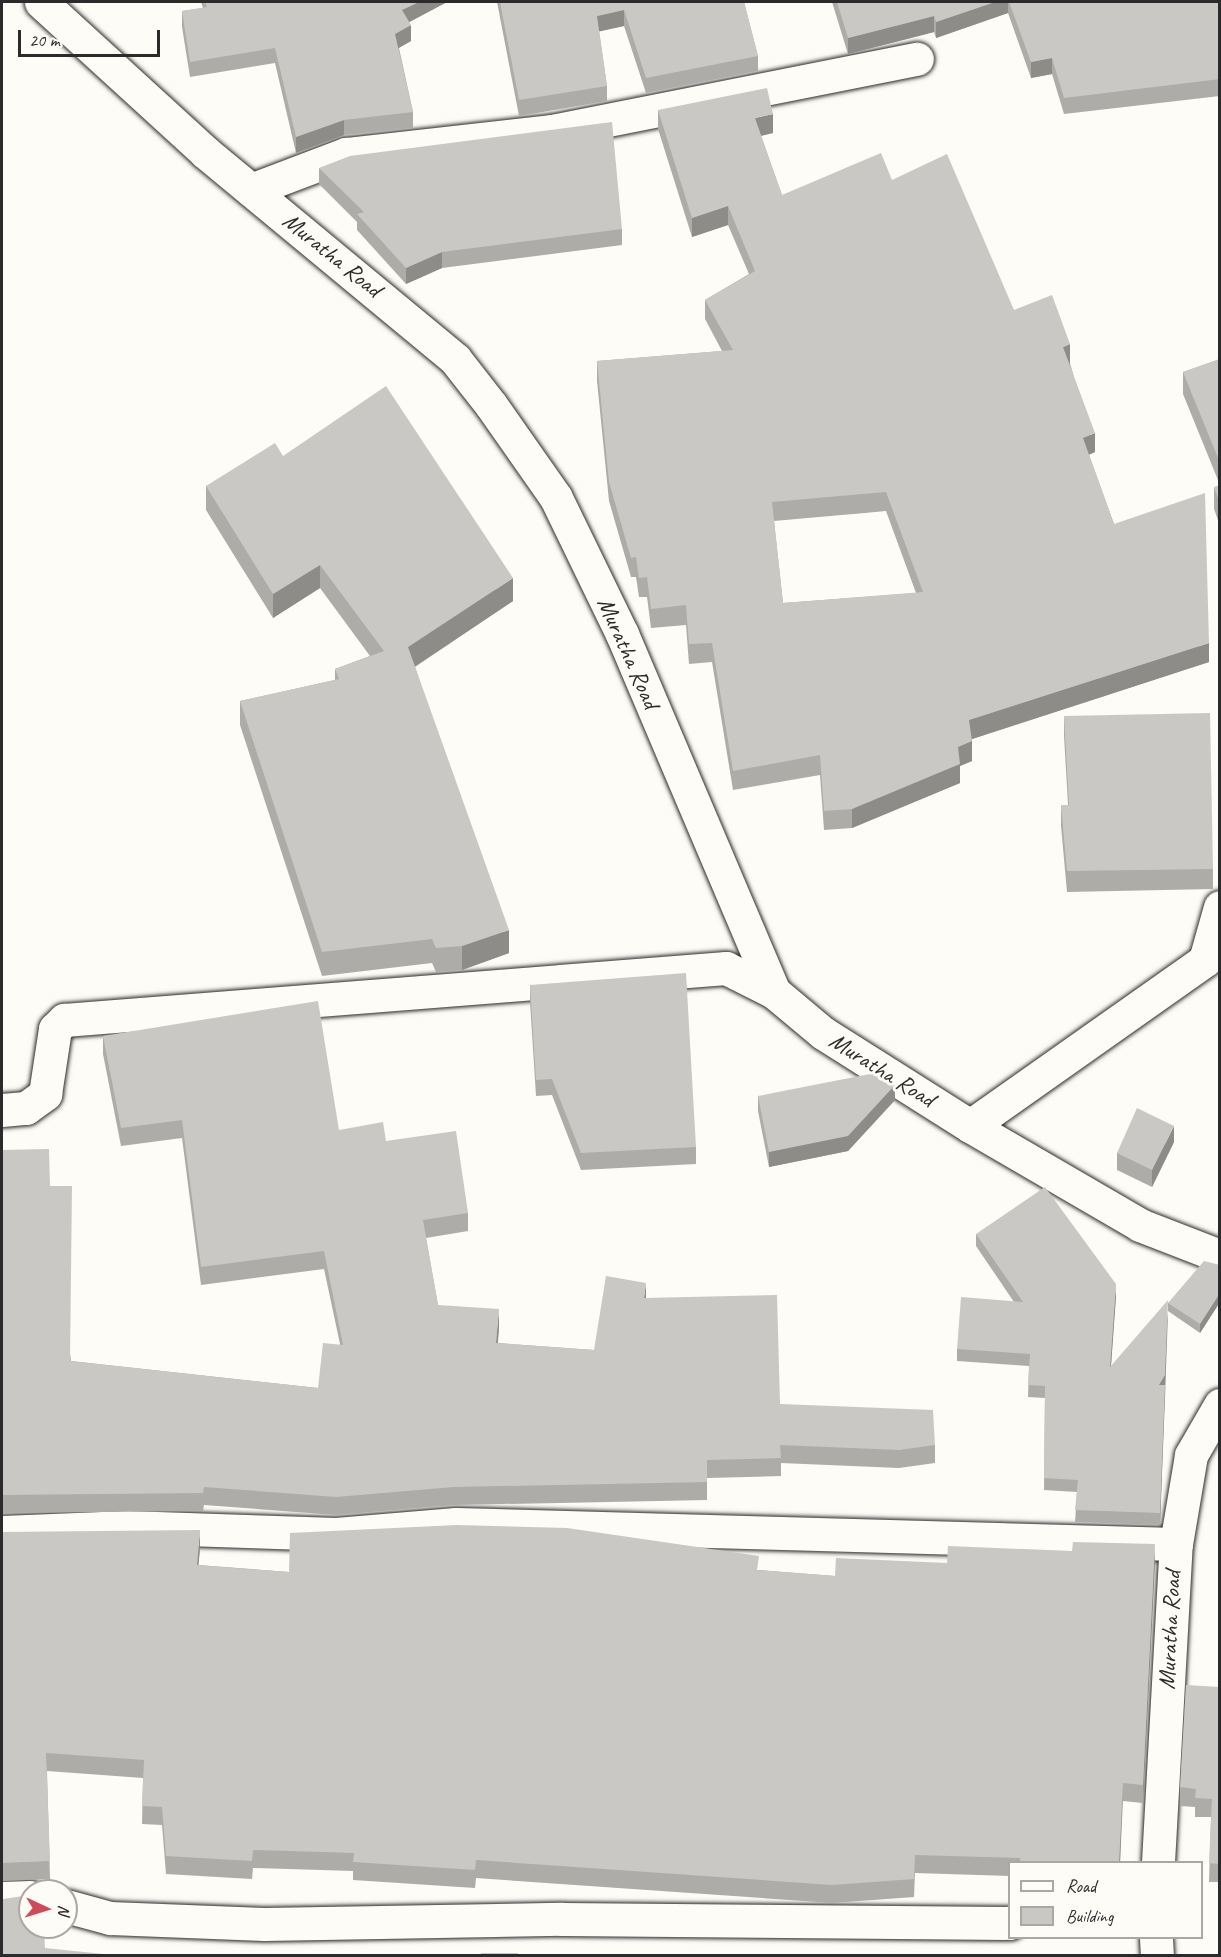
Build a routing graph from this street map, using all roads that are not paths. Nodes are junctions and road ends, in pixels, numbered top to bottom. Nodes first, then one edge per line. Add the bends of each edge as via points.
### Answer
1 (41, 2) edge
2 (917, 59) dead end
3 (251, 190) junction
4 (1220, 907) edge
5 (774, 992) junction
6 (2, 1110) edge
7 (970, 1126) junction
8 (1220, 1256) edge
9 (1220, 1405) edge
10 (2, 1532) edge
11 (1176, 1544) junction
12 (1158, 1861) edge
13 (18, 1897) edge
14 (2, 1898) edge
15 (78, 1909) edge
16 (1008, 1923) edge
17 (1156, 1939) edge
18 (1157, 1956) edge

1 - 3 street, Muratha Road via 117,76
2 - 3 street via 552,131 346,154
3 - 5 street, Muratha Road via 455,358 556,498 622,634
4 - 7 street via 1205,960
5 - 6 street via 726,968 64,1020 55,1029 45,1094 26,1108
5 - 7 street, Muratha Road via 823,1033
7 - 8 street, Muratha Road via 1140,1225
9 - 11 street, Muratha Road via 1191,1455
10 - 11 street via 127,1527 336,1534 456,1524
11 - 12 street, Muratha Road
13 - 14 street
15 - 16 street via 110,1918 264,1924 562,1919
17 - 18 street

